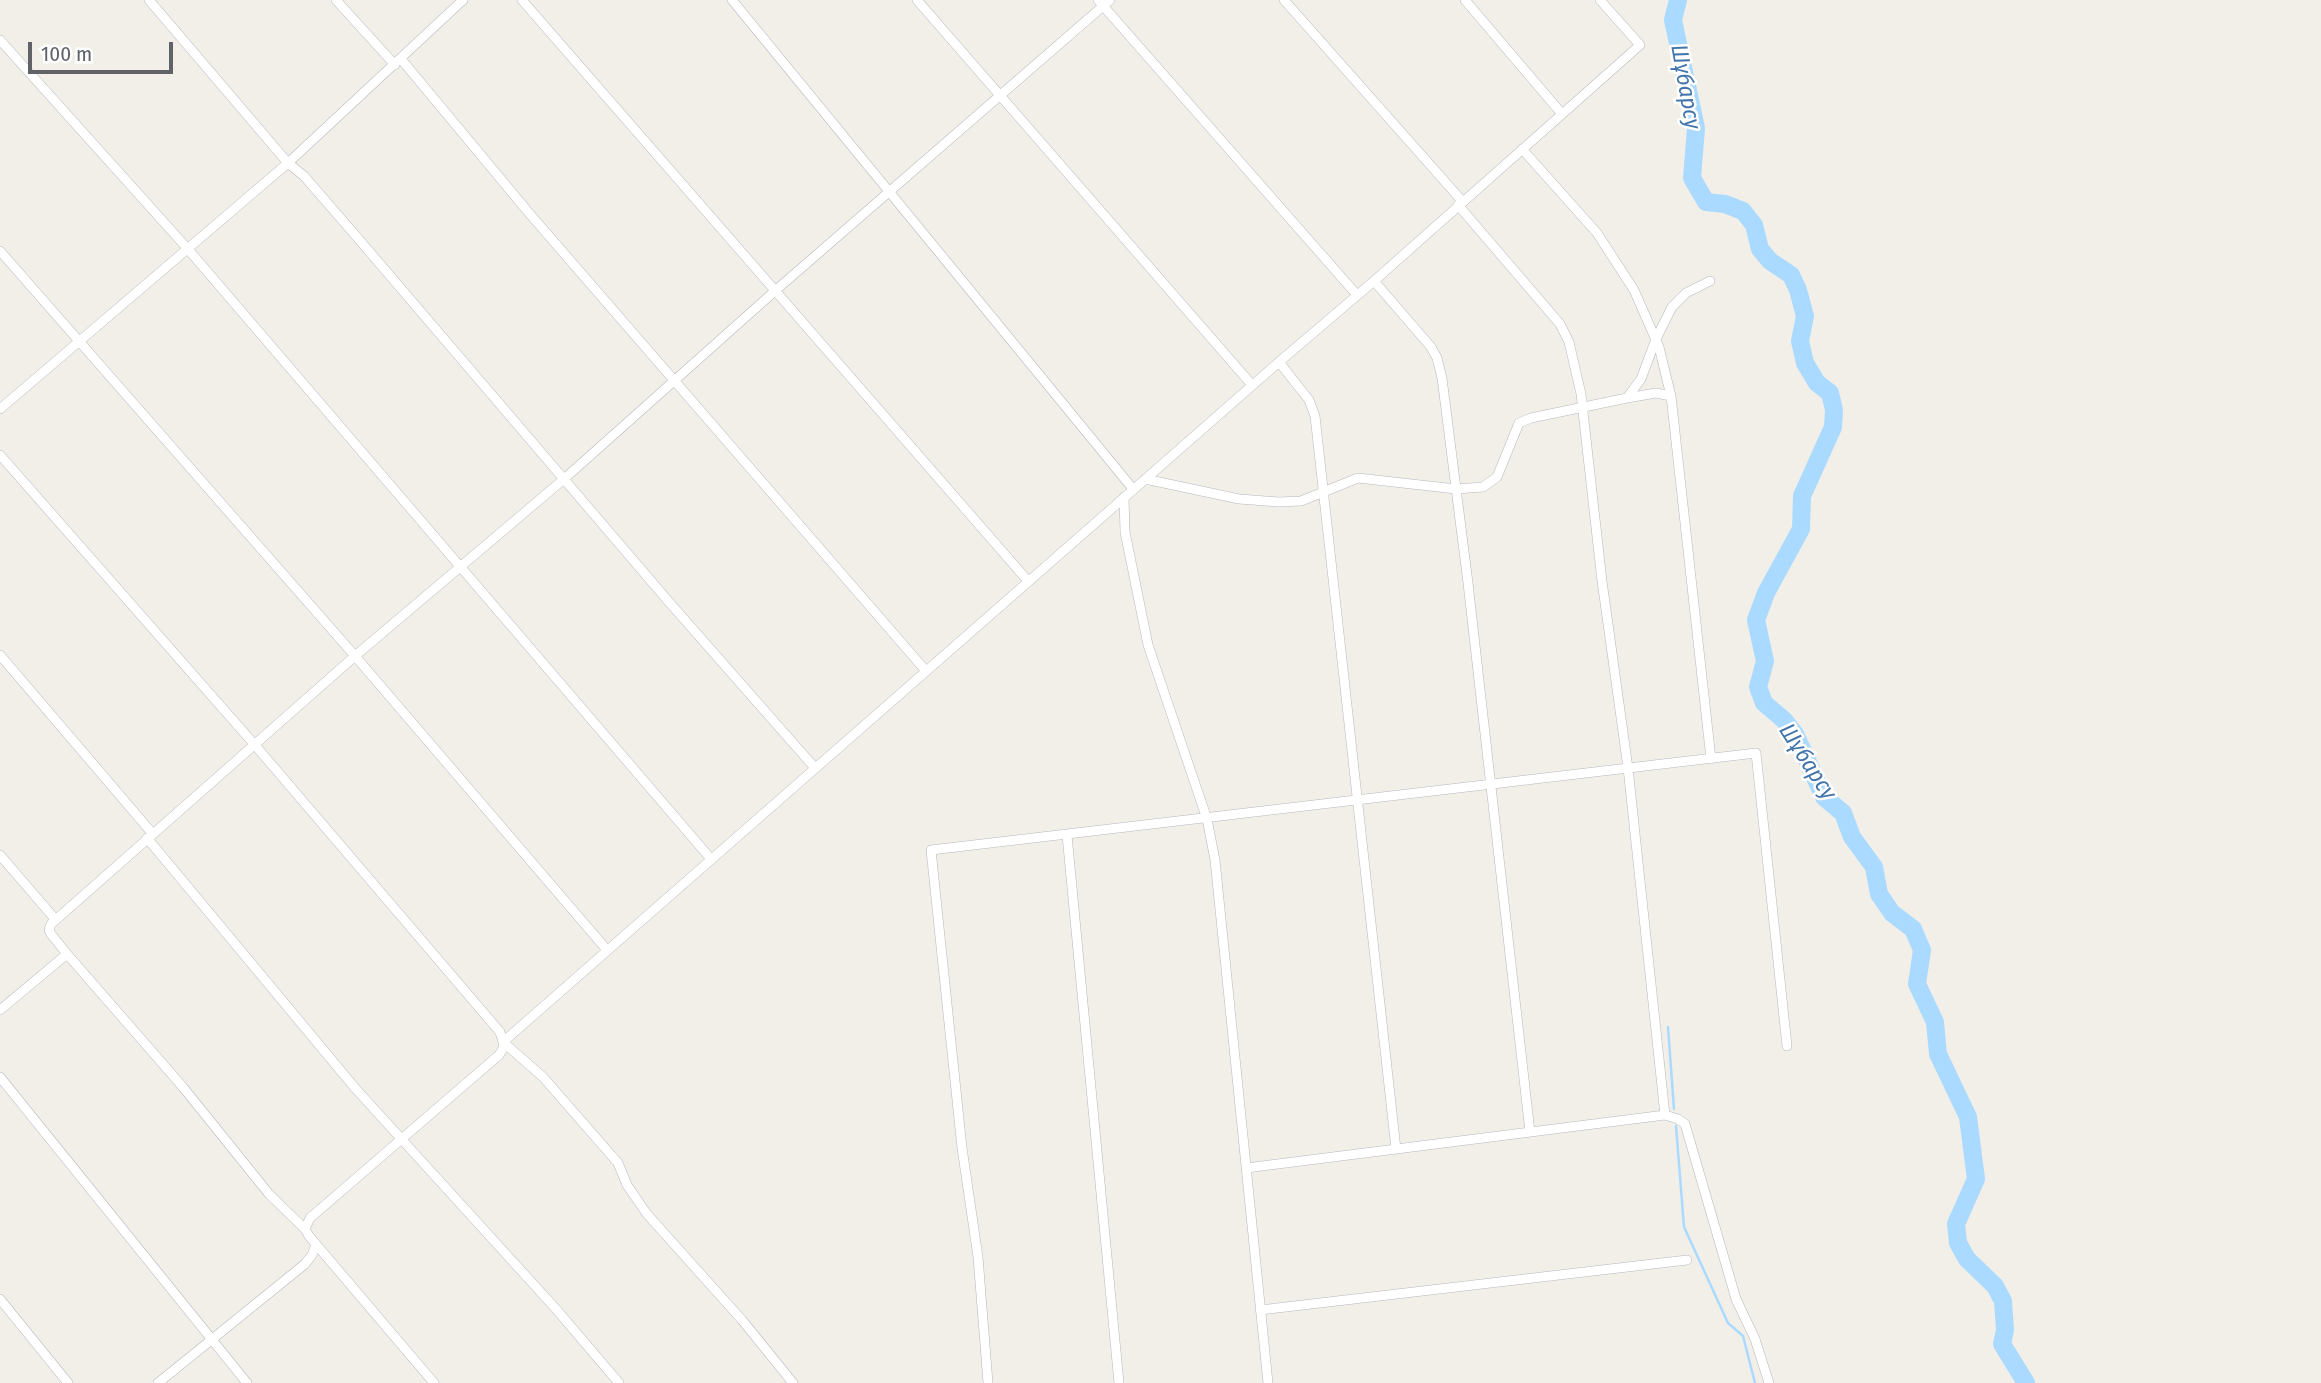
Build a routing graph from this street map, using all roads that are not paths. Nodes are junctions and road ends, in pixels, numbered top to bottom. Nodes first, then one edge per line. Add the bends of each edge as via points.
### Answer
1 (149, 0) edge
2 (336, 0) edge
3 (463, 0) edge
4 (522, 0) edge
5 (732, 0) edge
6 (918, 0) edge
7 (1284, 0) edge
8 (1465, 0) edge
9 (1600, 0) edge
10 (1104, 2) edge
11 (0, 40) edge
12 (398, 62) junction
13 (1000, 96) junction
14 (1562, 114) junction
15 (1522, 149) junction
16 (288, 163) junction
17 (889, 192) junction
18 (1460, 203) junction
19 (187, 248) junction
20 (0, 250) edge
21 (1374, 281) junction
22 (1710, 281) dead end
23 (776, 290) junction
24 (1357, 295) junction
25 (1656, 339) junction
26 (78, 342) junction
27 (1279, 362) junction
28 (674, 382) junction
29 (1252, 385) junction
30 (1671, 396) junction
31 (1627, 398) junction
32 (1582, 407) junction
33 (0, 410) edge
34 (0, 455) edge
35 (564, 479) junction
36 (1145, 479) junction
37 (1133, 489) junction
38 (1456, 489) junction
39 (1324, 491) junction
40 (1124, 497) junction
41 (459, 567) junction
42 (1028, 581) junction
43 (0, 655) edge
44 (355, 656) junction
45 (926, 671) junction
46 (254, 744) junction
47 (1711, 758) junction
48 (815, 768) junction
49 (1628, 768) junction
50 (1491, 784) junction
51 (1356, 799) junction
52 (1207, 818) junction
53 (1066, 835) junction
54 (149, 836) junction
55 (0, 855) edge
56 (711, 859) junction
57 (55, 919) junction
58 (607, 950) junction
59 (67, 954) junction
60 (0, 1010) edge
61 (503, 1042) junction
62 (1787, 1046) dead end
63 (0, 1077) edge
64 (1665, 1115) junction
65 (1530, 1132) junction
66 (403, 1140) junction
67 (1396, 1149) junction
68 (1246, 1168) junction
69 (305, 1229) junction
70 (316, 1245) junction
71 (1688, 1260) dead end
72 (0, 1298) edge
73 (1260, 1310) junction
74 (211, 1339) junction
75 (68, 1383) edge
76 (158, 1383) edge
77 (247, 1383) edge
78 (434, 1383) edge
79 (619, 1383) edge
80 (793, 1383) edge
81 (988, 1383) edge
82 (1119, 1383) edge
83 (1268, 1383) edge
84 (1769, 1383) edge

1 - 16 street
2 - 12 street
3 - 12 street
4 - 23 street
5 - 17 street
6 - 13 street
7 - 18 street
8 - 14 street
9 - 14 street via 1640,45
10 - 13 street
10 - 24 street
11 - 19 street
12 - 16 street
12 - 28 street
13 - 17 street
13 - 29 street
14 - 15 street
15 - 18 street
15 - 25 street via 1597,233 1634,290
16 - 19 street
16 - 35 street
17 - 23 street
17 - 37 street
18 - 21 street
18 - 32 street via 1560,324 1569,342
19 - 26 street
19 - 41 street
20 - 26 street
21 - 24 street
21 - 38 street via 1437,358
22 - 25 street via 1686,293 1672,307
23 - 28 street
23 - 42 street
24 - 27 street
25 - 30 street
25 - 31 street via 1641,379
26 - 33 street
26 - 44 street
27 - 29 street
27 - 39 street via 1309,400 1315,416
28 - 35 street
28 - 45 street
29 - 36 street
30 - 31 street via 1656,393
30 - 47 street
31 - 32 street
32 - 38 street via 1519,422 1497,477 1483,487
32 - 49 street
34 - 46 street
35 - 41 street
35 - 48 street
36 - 37 street
36 - 39 street via 1265,501 1301,500
37 - 40 street
38 - 39 street via 1358,478
38 - 50 street
39 - 51 street
40 - 42 street
40 - 52 street via 1125,532 1148,645
41 - 44 street
41 - 56 street
42 - 45 street
43 - 54 street
44 - 46 street
44 - 58 street
45 - 48 street
46 - 54 street
46 - 61 street via 500,1032
47 - 49 street
47 - 62 street via 1756,753
48 - 56 street
49 - 50 street
49 - 64 street
50 - 51 street
50 - 65 street
51 - 52 street
51 - 67 street
52 - 53 street
52 - 68 street
53 - 81 street via 931,850
53 - 82 street
54 - 57 street
54 - 66 street
55 - 57 street
56 - 58 street
57 - 59 street via 49,930
58 - 61 street
59 - 60 street
59 - 69 street via 269,1194
61 - 66 street via 499,1055
61 - 80 street via 544,1077 618,1163 648,1214
63 - 74 street
64 - 65 street
64 - 84 street via 1685,1124 1736,1298
65 - 67 street
66 - 69 street via 310,1218
66 - 79 street
67 - 68 street
68 - 73 street
69 - 70 street
70 - 74 street via 305,1264
70 - 78 street
71 - 73 street
72 - 75 street
73 - 83 street
74 - 76 street
74 - 77 street

